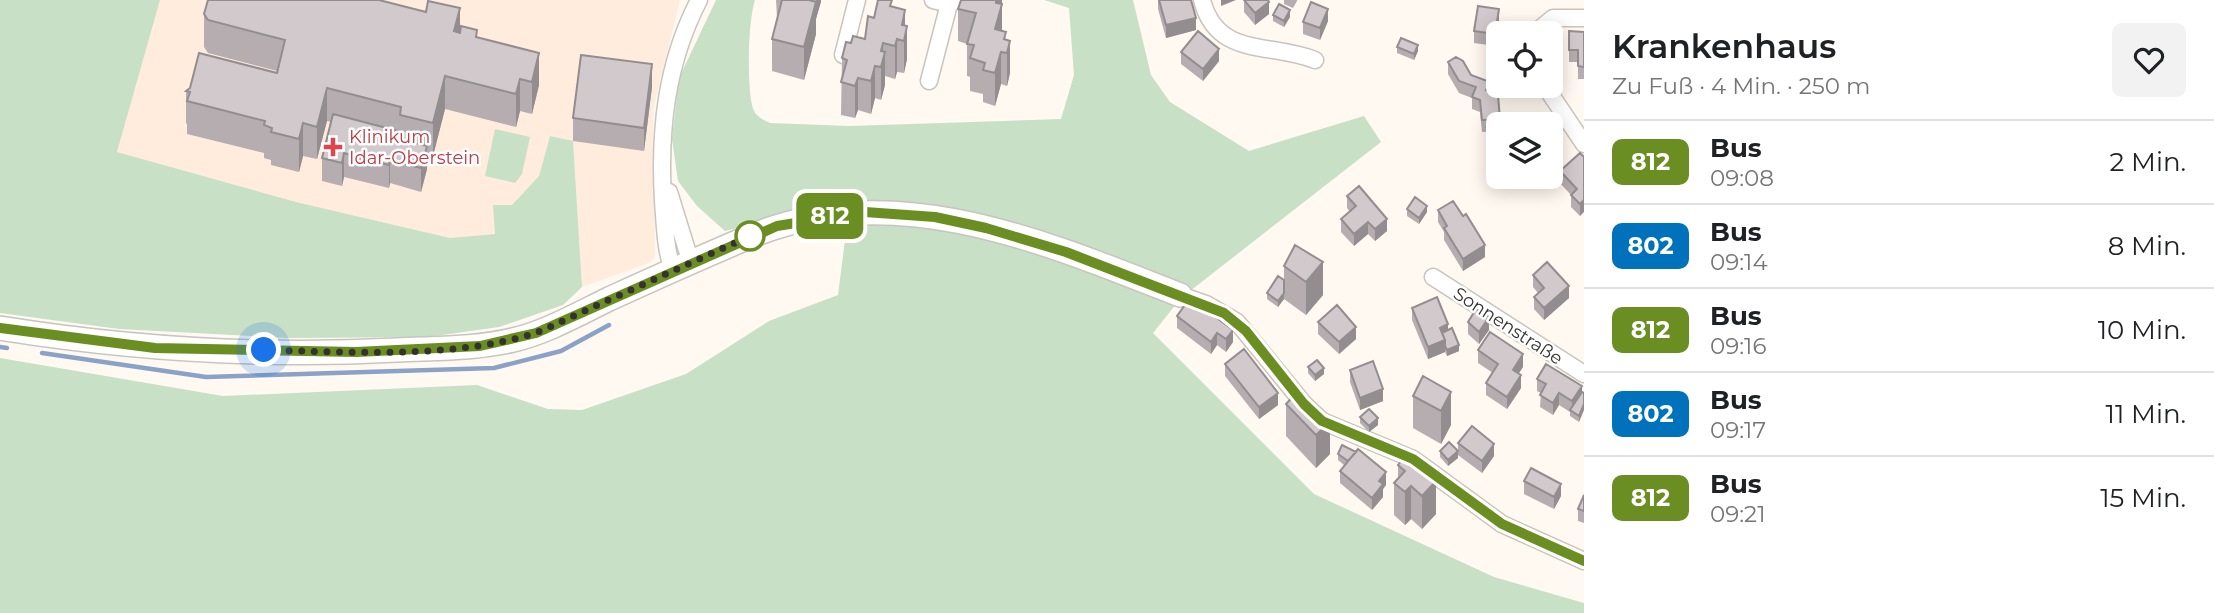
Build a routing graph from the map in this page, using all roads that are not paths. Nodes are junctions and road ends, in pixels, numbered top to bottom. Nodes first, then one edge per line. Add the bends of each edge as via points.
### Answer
1 (699, 0) edge
2 (857, 0) edge
3 (1202, 0) edge
4 (946, 1) edge
5 (1584, 18) edge
6 (1549, 21) edge
7 (843, 55) edge
8 (1315, 60) dead end
9 (929, 81) dead end
10 (1553, 98) edge
11 (1584, 144) edge
12 (682, 267) junction
13 (1433, 277) dead end
14 (1180, 295) joint
15 (0, 328) edge
16 (1584, 374) edge
17 (1584, 561) edge

1 - 12 street via 670,78 662,125 667,248
2 - 7 street
3 - 8 street via 1209,22 1223,36
4 - 9 street
5 - 6 street
10 - 11 street
12 - 14 street via 777,226 831,215 890,212 986,228
12 - 15 street via 536,333 480,346 356,352 155,348
13 - 16 street, Sonnenstraße
14 - 17 street via 1237,321 1322,421 1413,459 1502,524

